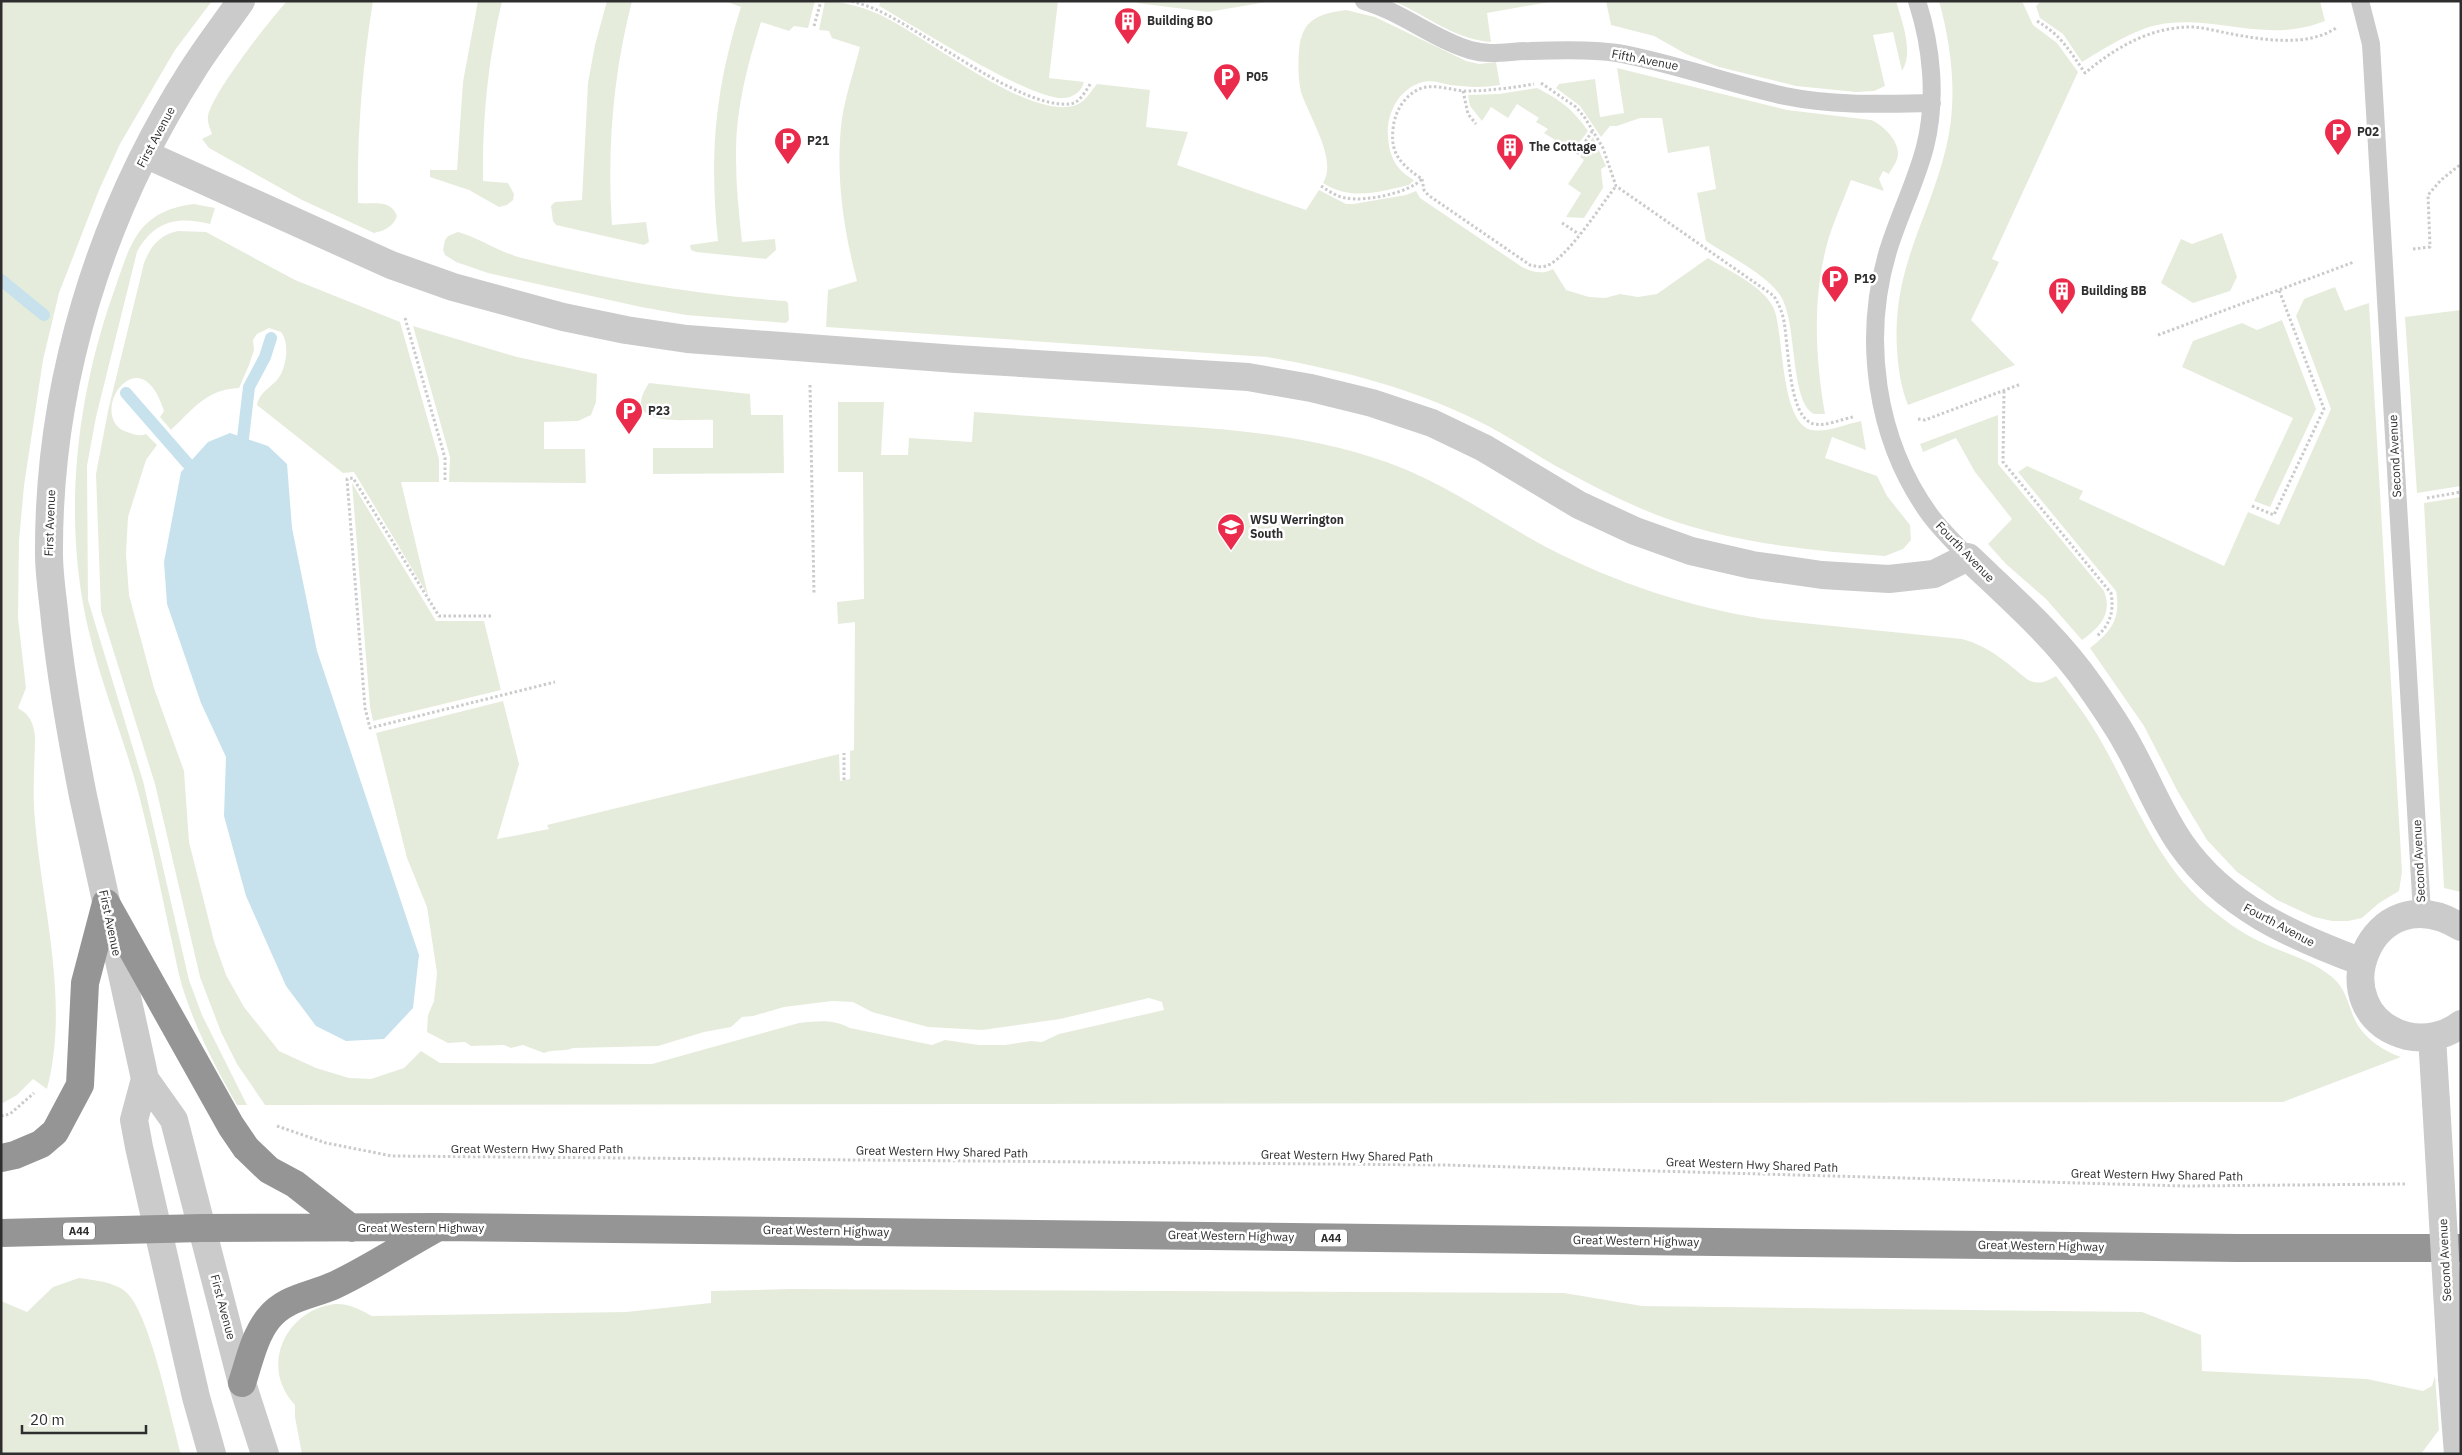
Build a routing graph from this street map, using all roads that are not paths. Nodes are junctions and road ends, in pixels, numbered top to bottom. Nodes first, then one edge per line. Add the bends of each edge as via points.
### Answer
1 (241, 1) edge
2 (1364, 1) edge
3 (1917, 1) edge
4 (2360, 1) edge
5 (1932, 103) junction
6 (145, 154) junction
7 (1968, 557) junction
8 (106, 903) junction
9 (2422, 913) junction
10 (2461, 926) edge
11 (2362, 962) junction
12 (2461, 1024) edge
13 (2432, 1037) junction
14 (145, 1079) junction
15 (1, 1158) edge
16 (439, 1227) junction
17 (156, 1228) junction
18 (202, 1228) junction
19 (351, 1228) junction
20 (1, 1233) edge
21 (2461, 1248) edge
22 (242, 1383) junction
23 (212, 1454) edge
24 (265, 1454) edge
25 (2458, 1454) edge

1 - 6 street, First Avenue via 191,72
2 - 5 lane, Fifth Avenue via 1472,51 1495,54 1530,51 1615,53 1687,68 1788,96 1872,104
3 - 5 lane, Fourth Avenue via 1930,58
4 - 9 lane, Second Avenue via 2371,44
5 - 7 lane, Fourth Avenue via 1925,148 1882,274 1875,318 1875,364 1878,387 1894,441 1910,480 1930,515
6 - 7 street via 358,252 414,274 462,290 626,330 687,338 956,359 1248,377 1372,402 1432,423 1484,448 1579,505 1635,531 1691,551 1752,565 1822,575 1889,579 1934,574
6 - 8 street, First Avenue via 84,301 67,366 54,440 51,496 48,556 58,659
7 - 11 street, Fourth Avenue via 2045,631 2090,685 2129,747 2181,844 2208,877 2244,907 2306,941
8 - 14 street, First Avenue
8 - 15 highway via 85,983 80,1085 55,1132 40,1144
8 - 19 highway via 246,1148 269,1170 295,1184
9 - 10 street via 2449,919
9 - 11 street via 2405,916 2381,929 2364,952
11 - 13 street via 2362,992 2374,1015 2403,1034
12 - 13 street
13 - 25 street, Second Avenue, bridge
14 - 17 street, First Avenue via 134,1120
14 - 18 street, First Avenue via 174,1120
16 - 19 highway, Great Western Highway / A44
16 - 21 highway, Great Western Highway / A44
16 - 22 highway via 334,1285 282,1305 260,1331
17 - 18 highway, Great Western Highway / A44
17 - 20 highway, Great Western Highway / A44
17 - 23 street, First Avenue
18 - 19 highway, Great Western Highway / A44
18 - 22 street, First Avenue
22 - 24 street, First Avenue

